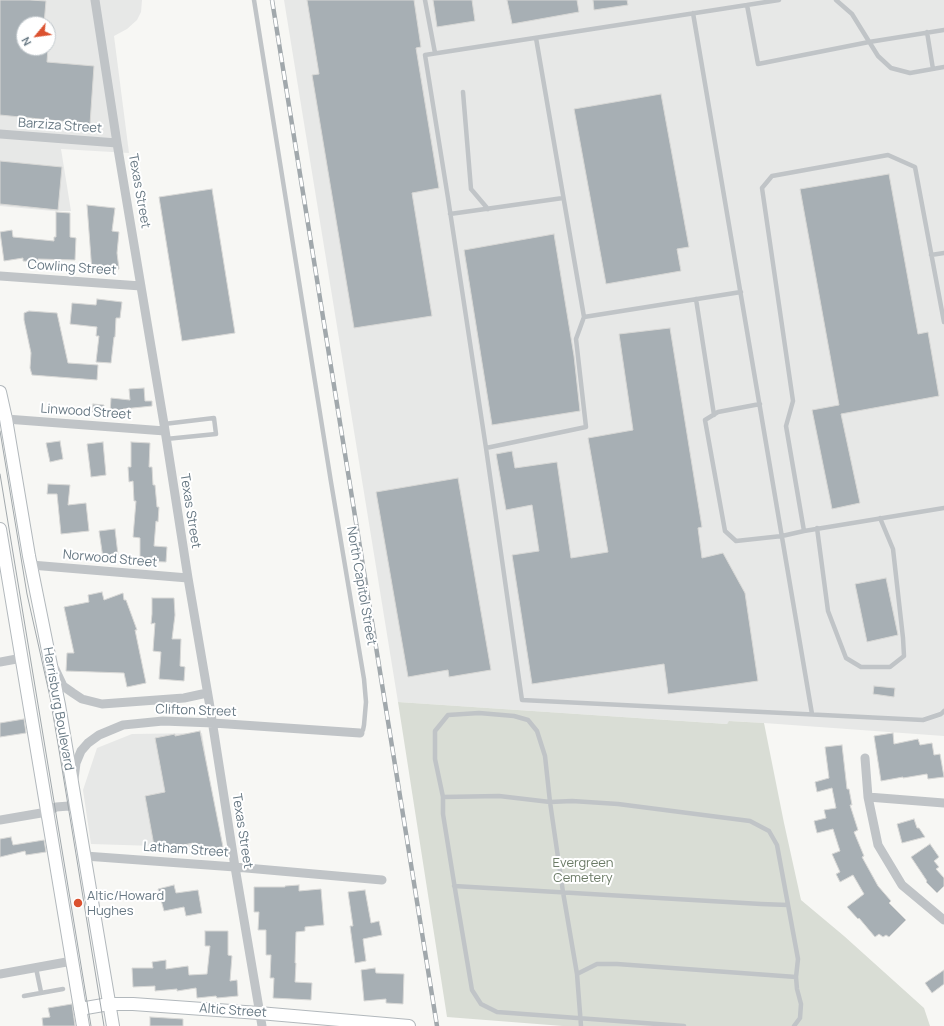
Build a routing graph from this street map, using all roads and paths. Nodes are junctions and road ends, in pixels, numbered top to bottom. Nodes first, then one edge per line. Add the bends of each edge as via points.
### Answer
1 (95, 0) edge
2 (254, 0) edge
3 (426, 0) edge
4 (778, 0) edge
5 (836, 0) edge
6 (747, 5) junction
7 (693, 14) junction
8 (944, 30) edge
9 (927, 32) junction
10 (536, 38) junction
11 (869, 42) junction
12 (435, 54) junction
13 (944, 67) edge
14 (933, 69) junction
15 (463, 92) dead end
16 (0, 134) edge
17 (117, 143) junction
18 (563, 198) junction
19 (488, 209) junction
20 (450, 214) junction
21 (944, 253) edge
22 (931, 255) junction
23 (0, 276) edge
24 (141, 286) junction
25 (741, 292) junction
26 (696, 299) junction
27 (584, 317) junction
28 (944, 322) edge
29 (0, 383) edge
30 (0, 392) edge
31 (760, 404) junction
32 (714, 415) junction
33 (6, 419) junction
34 (165, 431) junction
35 (486, 448) junction
36 (944, 508) edge
37 (880, 518) junction
38 (817, 528) junction
39 (0, 530) edge
40 (804, 531) junction
41 (782, 536) junction
42 (31, 565) junction
43 (188, 578) junction
44 (22, 658) junction
45 (50, 660) junction
46 (0, 662) edge
47 (208, 693) junction
48 (944, 710) edge
49 (812, 714) junction
50 (213, 723) junction
51 (360, 733) joint
52 (865, 758) dead end
53 (74, 790) junction
54 (443, 797) junction
55 (868, 797) junction
56 (550, 802) junction
57 (944, 802) edge
58 (76, 808) junction
59 (47, 812) junction
60 (0, 820) edge
61 (85, 856) junction
62 (235, 867) junction
63 (382, 880) dead end
64 (454, 886) junction
65 (563, 892) junction
66 (788, 905) junction
67 (944, 920) edge
68 (72, 962) junction
69 (36, 968) junction
70 (0, 974) edge
71 (577, 974) junction
72 (796, 977) junction
73 (63, 988) dead end
74 (41, 992) junction
75 (24, 996) dead end
76 (109, 1004) junction
77 (80, 1009) junction
78 (259, 1013) junction
79 (581, 1018) junction
80 (362, 1024) edge
81 (83, 1026) edge
82 (113, 1026) edge
83 (262, 1026) edge
84 (409, 1026) edge
85 (581, 1026) edge
86 (684, 1026) edge
87 (794, 1026) edge

1 - 17 street, Texas Street
2 - 51 lane, North Capitol Street via 364,679 366,702
3 - 12 lane
4 - 6 lane
5 - 11 lane via 852,14
6 - 7 lane
6 - 11 lane via 758,64
7 - 10 lane
7 - 25 lane
8 - 9 lane
9 - 11 lane
9 - 14 lane
10 - 12 lane
10 - 18 lane
11 - 14 lane via 878,56 891,68 910,73
12 - 20 lane via 425,55
13 - 14 lane
15 - 19 lane via 471,189
16 - 17 street, Barziza Street
17 - 24 street, Texas Street
18 - 19 lane
18 - 27 lane
19 - 20 lane
20 - 35 lane
21 - 22 lane
22 - 28 lane
22 - 40 lane via 915,167 888,155 772,176 762,188 793,401 786,426
23 - 24 street, Cowling Street
24 - 34 street, Texas Street
25 - 26 lane
25 - 31 lane
26 - 27 lane
26 - 32 lane
27 - 35 lane via 576,339 586,427
29 - 33 main road
30 - 33 main road, Harrisburg Boulevard
31 - 32 lane
31 - 41 lane
32 - 41 lane via 705,420 725,531 736,542
33 - 34 street, Linwood Street
33 - 42 main road, Harrisburg Boulevard
34 - 34 lane via 216,434 214,418
34 - 43 street, Texas Street
35 - 49 lane via 522,700
36 - 37 lane
37 - 38 lane
37 - 38 lane via 892,549 903,638 904,656 890,667 860,667 846,658 828,612
38 - 40 lane
39 - 44 main road, Harrisburg Boulevard
40 - 41 lane
41 - 49 lane
42 - 43 street, Norwood Street
42 - 45 main road, Harrisburg Boulevard
43 - 47 street, Texas Street
44 - 46 street
44 - 59 main road, Harrisburg Boulevard
45 - 47 street, Clifton Street via 63,686 82,699 102,704 184,698
45 - 53 main road, Harrisburg Boulevard
47 - 50 street, Texas Street
48 - 49 lane via 941,714 923,720
50 - 51 street, Clifton Street
50 - 53 street, Clifton Street via 163,722 122,725 99,735 88,743 78,757
50 - 62 street, Texas Street
52 - 55 street
53 - 58 main road, Harrisburg Boulevard
54 - 56 lane via 499,796
54 - 56 lane via 435,759 435,731 448,715 479,713 528,720 537,731 544,756
54 - 64 lane
55 - 57 street
55 - 67 street via 878,845 902,884
56 - 65 lane
56 - 66 lane via 618,804 750,821 769,831 777,845
58 - 59 street via 56,807
58 - 61 main road, Harrisburg Boulevard
59 - 60 street
59 - 68 main road, Harrisburg Boulevard
61 - 62 street, Latham Street
61 - 76 main road, Harrisburg Boulevard
62 - 63 street, Latham Street
62 - 78 street, Texas Street
64 - 65 lane
64 - 79 lane via 472,990 481,1004 497,1012
65 - 66 lane
65 - 71 lane
66 - 72 lane via 798,959
68 - 69 street
68 - 77 main road, Harrisburg Boulevard
69 - 70 street
69 - 74 lane
71 - 72 lane via 597,964 616,964
71 - 79 lane
72 - 87 lane via 801,1004 800,1018
73 - 74 lane
74 - 75 lane
76 - 77 main road, Altic Street
76 - 78 main road, Altic Street
76 - 82 main road, Harrisburg Boulevard
77 - 81 main road, Harrisburg Boulevard
78 - 80 main road, Altic Street
78 - 83 street, Texas Street
79 - 85 lane
79 - 86 lane
80 - 84 main road, Altic Street

